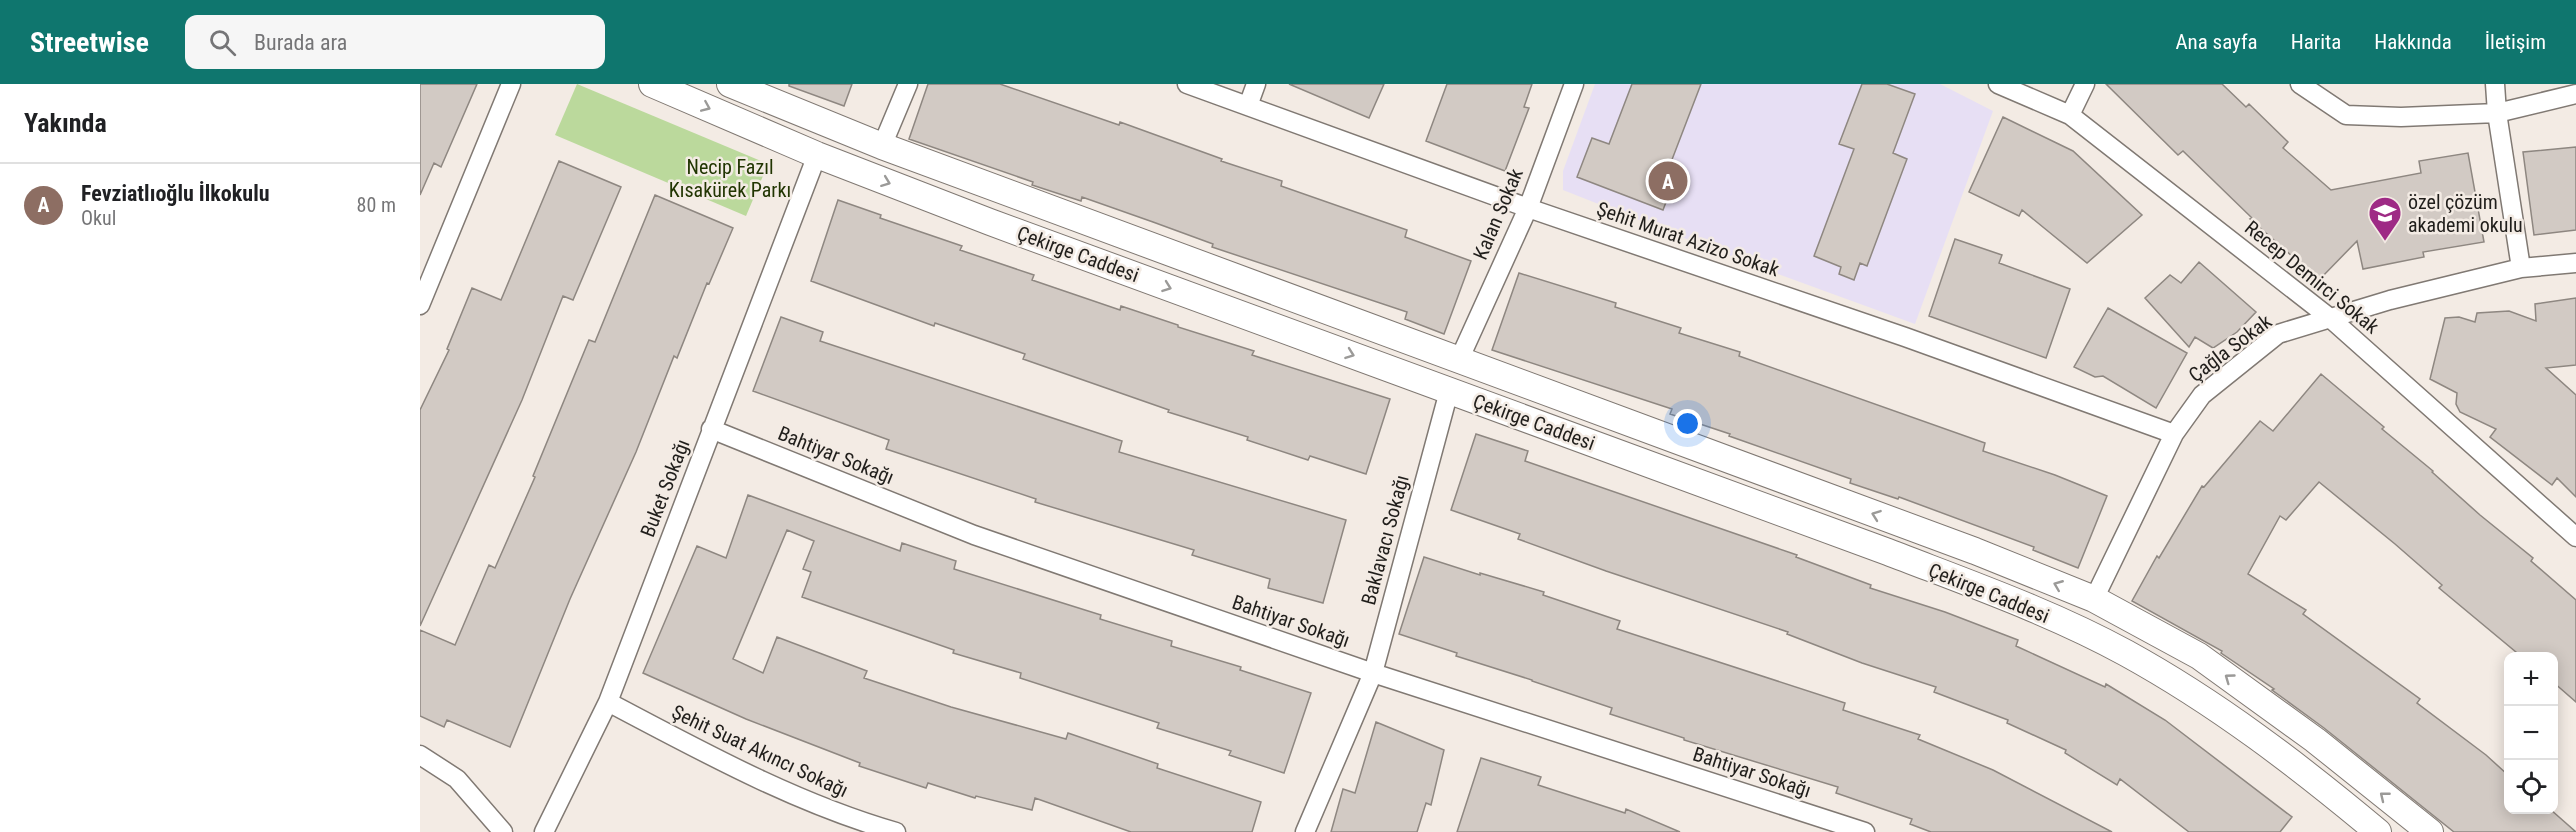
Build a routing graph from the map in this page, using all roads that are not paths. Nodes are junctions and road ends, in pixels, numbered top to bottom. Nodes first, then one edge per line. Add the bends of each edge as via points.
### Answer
1 (511, 84) edge
2 (652, 84) edge
3 (730, 84) edge
4 (908, 84) edge
5 (1187, 84) edge
6 (1256, 84) edge
7 (1574, 84) edge
8 (1998, 84) edge
9 (2085, 84) edge
10 (2300, 84) edge
11 (2495, 84) edge
12 (2576, 94) edge
13 (1248, 106) junction
14 (2497, 113) junction
15 (2070, 115) junction
16 (882, 146) junction
17 (817, 155) junction
18 (1528, 208) junction
19 (2576, 263) edge
20 (2521, 268) junction
21 (420, 305) edge
22 (2331, 318) junction
23 (1459, 360) junction
24 (1449, 391) junction
25 (711, 429) junction
26 (2174, 434) junction
27 (2576, 537) edge
28 (2094, 599) junction
29 (1373, 673) junction
30 (608, 702) junction
31 (420, 755) edge
32 (503, 832) edge
33 (544, 832) edge
34 (896, 832) edge
35 (1305, 832) edge
36 (1865, 832) edge
37 (2378, 832) edge
38 (2430, 832) edge

1 - 21 street
2 -> 17 main road, Çekirge Caddesi
3 - 16 main road, Çekirge Caddesi
4 - 16 street
5 - 13 street, Şehit Murat Azizo Sokak
6 - 13 street
7 - 18 street, Kalan Sokak
8 - 15 street, Recep Demirci Sokak
9 - 15 street
10 - 14 street via 2346,115
11 - 14 street
12 - 14 street
13 - 18 street, Şehit Murat Azizo Sokak
14 - 20 street
15 - 22 street, Recep Demirci Sokak
16 - 23 main road, Çekirge Caddesi
17 -> 24 main road, Çekirge Caddesi
17 - 25 street, Buket Sokağı
18 - 23 street, Kalan Sokak
18 - 26 street, Şehit Murat Azizo Sokak
19 - 20 street, Çağla Sokak
20 - 22 street, Çağla Sokak
22 - 26 street, Çağla Sokak via 2278,334 2202,394
22 - 27 street, Recep Demirci Sokak
28 -> 23 main road, Çekirge Caddesi
24 - 29 street, Baklavacı Sokağı
24 - 37 main road, Çekirge Caddesi via 1994,593 2116,648 2228,717 2304,771
25 - 29 street, Bahtiyar Sokağı via 974,535
25 - 30 street, Buket Sokağı
26 - 28 street, Çağla Sokak
38 -> 28 main road, Çekirge Caddesi via 2315,740 2199,656
29 - 35 street, Baklavacı Sokağı
29 - 36 street, Bahtiyar Sokağı
30 - 33 street, Buket Sokağı
30 - 34 street, Şehit Suat Akıncı Sokağı via 731,767 864,823
31 - 32 street via 457,779

